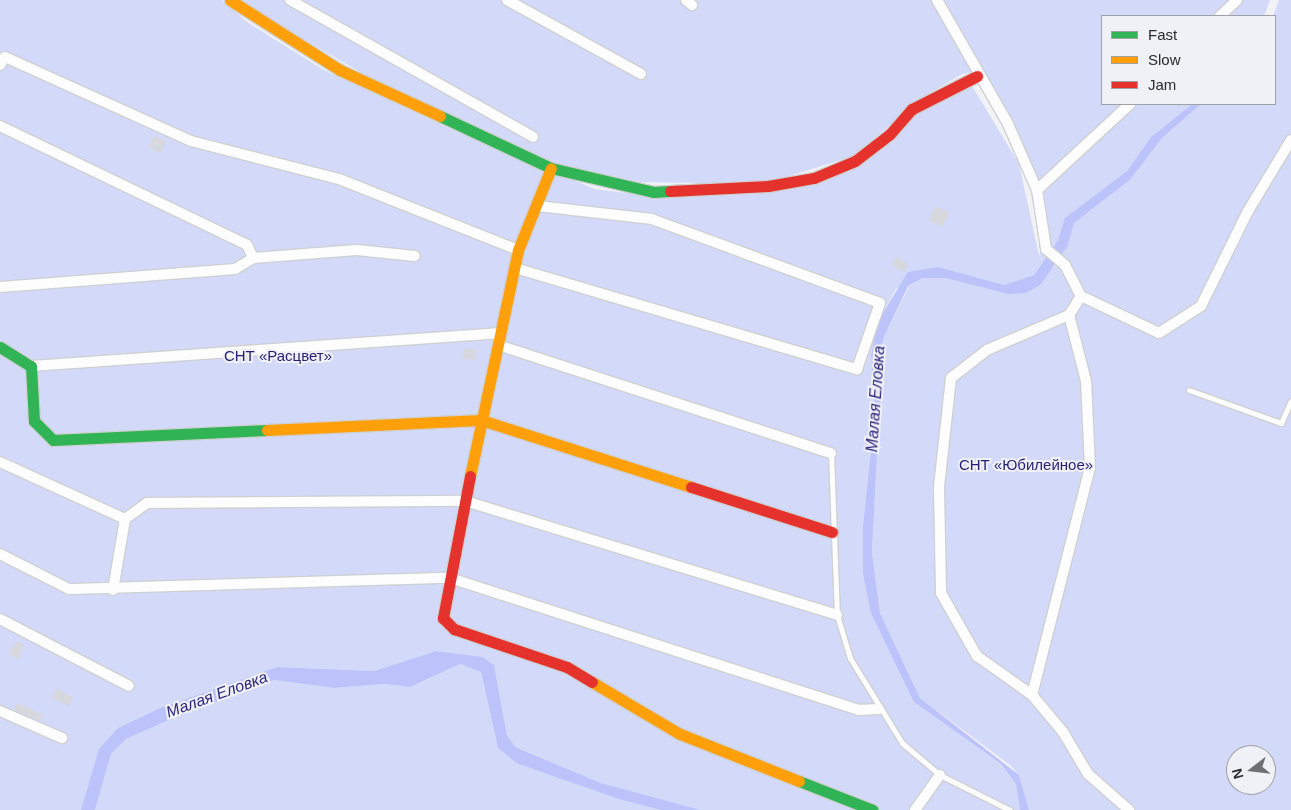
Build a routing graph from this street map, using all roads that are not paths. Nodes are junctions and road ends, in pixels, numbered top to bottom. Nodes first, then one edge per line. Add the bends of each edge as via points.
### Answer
1 (230, 0) edge
2 (290, 0) edge
3 (507, 0) edge
4 (937, 0) edge
5 (1237, 0) edge
6 (1221, 15) edge
7 (0, 65) edge
8 (641, 74) dead end
9 (977, 76) junction
10 (1129, 105) edge
11 (0, 126) edge
12 (533, 137) dead end
13 (1291, 140) edge
14 (551, 168) junction
15 (1037, 190) junction
16 (538, 206) junction
17 (518, 250) junction
18 (415, 256) dead end
19 (254, 258) junction
20 (516, 268) junction
21 (0, 287) edge
22 (1081, 296) junction
23 (1069, 315) junction
24 (498, 333) junction
25 (501, 346) junction
26 (0, 347) edge
27 (31, 366) junction
28 (1189, 390) dead end
29 (1291, 401) edge
30 (481, 420) junction
31 (832, 453) joint
32 (0, 462) edge
33 (465, 501) junction
34 (125, 519) junction
35 (832, 532) junction
36 (0, 554) edge
37 (450, 578) junction
38 (113, 590) junction
39 (837, 614) junction
40 (0, 619) edge
41 (129, 686) dead end
42 (1032, 695) junction
43 (879, 708) junction
44 (0, 711) edge
45 (62, 738) dead end
46 (940, 775) junction
47 (873, 810) edge
48 (915, 810) edge
49 (1010, 810) edge
50 (1129, 810) edge

1 - 14 street via 340,70
2 - 12 street
3 - 8 street
4 - 9 street
5 - 6 street
7 - 17 street via 4,57 191,141 339,179
9 - 14 street via 912,109 890,134 855,162 814,178 768,186 654,192
9 - 15 street via 1008,124
10 - 15 street
11 - 19 street via 247,245
13 - 22 street via 1248,211 1201,306 1159,333
14 - 16 street
15 - 22 street via 1046,249 1065,265
16 - 17 street
16 - 20 street via 652,219 880,304 857,369
17 - 20 street
18 - 19 street via 357,250
19 - 21 street via 235,269
20 - 24 street
22 - 23 street
23 - 42 street via 1086,381 1090,468
23 - 42 street via 987,350 951,378 939,487 941,593 977,656
24 - 25 street
24 - 27 street
25 - 30 street
25 - 31 street
26 - 27 street
27 - 30 street via 34,421 53,440
28 - 29 lane via 1281,423
30 - 33 street
30 - 35 street
31 - 35 lane
32 - 34 street via 97,510
33 - 34 street via 146,504
33 - 37 street
33 - 39 street
34 - 38 street
35 - 39 lane
36 - 38 street via 69,590
37 - 38 street
37 - 43 street via 858,710
37 - 47 street via 443,618 454,629 567,667 680,734
39 - 43 lane via 850,658
40 - 41 street
42 - 50 street via 1063,732 1088,774
43 - 46 lane via 902,743
44 - 45 street
46 - 48 street
46 - 49 lane

